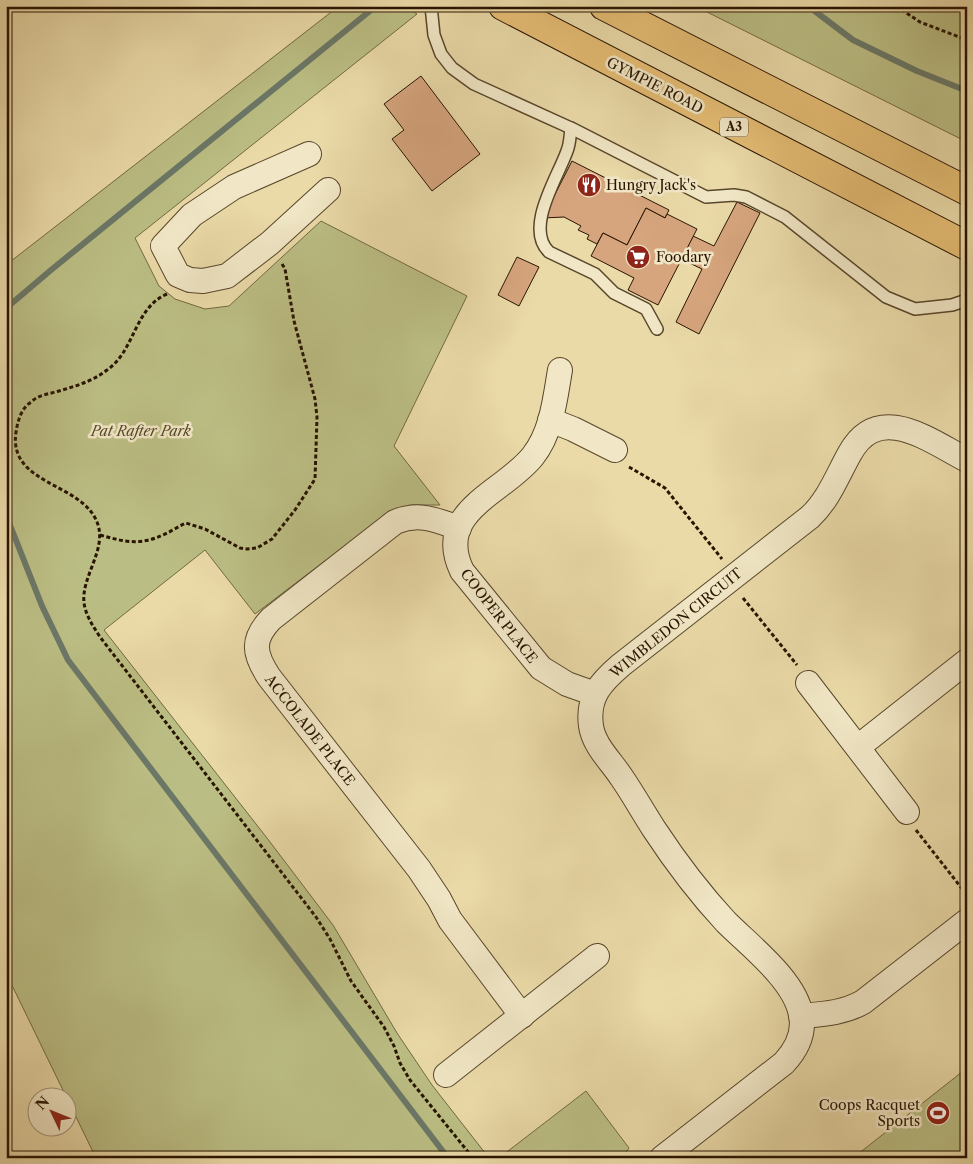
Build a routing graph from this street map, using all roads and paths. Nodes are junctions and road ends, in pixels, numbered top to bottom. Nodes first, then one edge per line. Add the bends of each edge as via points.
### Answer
1 (431, 6) edge
2 (503, 6) edge
3 (604, 6) edge
4 (896, 6) edge
5 (967, 40) edge
6 (571, 128) junction
7 (309, 154) dead end
8 (328, 190) dead end
9 (967, 190) edge
10 (270, 243) junction
11 (967, 246) edge
12 (190, 280) junction
13 (967, 300) edge
14 (657, 329) dead end
15 (560, 370) dead end
16 (550, 420) junction
17 (615, 450) joint
18 (967, 460) edge
19 (459, 528) junction
20 (100, 535) junction
21 (725, 563) dead end
22 (741, 594) dead end
23 (967, 661) edge
24 (808, 683) joint
25 (595, 694) junction
26 (858, 747) junction
27 (907, 812) joint
28 (967, 895) edge
29 (967, 920) edge
30 (597, 956) dead end
31 (522, 1016) junction
32 (801, 1016) junction
33 (446, 1075) dead end
34 (473, 1158) edge
35 (598, 1158) edge
36 (623, 1158) edge
37 (662, 1158) edge

1 - 6 lane via 434,35 441,54 452,68 474,84
2 - 11 highway, GYMPIE ROAD / A3
3 - 9 highway
4 - 5 path via 920,22
6 - 13 lane via 706,197 746,197 785,217 886,297 915,309
6 - 14 lane via 568,149 541,214 544,246 549,252 595,274 614,293 646,309
7 - 12 street via 234,187 192,216 163,246 178,275
8 - 10 street
10 - 12 street via 227,276
10 - 20 path via 285,269 294,320 315,399 316,463 312,485 272,539 257,548 240,548 205,529 186,523 142,542 124,542
12 - 20 path via 143,313 119,360 112,367 86,382 38,397 20,415 16,445 24,464 37,476 85,506 97,522
15 - 16 street, COOPER PLACE
16 - 17 street
16 - 19 street, COOPER PLACE via 532,457 470,510
17 - 21 path via 618,458 632,470 673,495
18 - 25 street, WIMBLEDON CIRCUIT via 900,428 888,426 865,434 850,453 829,496 810,518 621,665
19 - 25 street, COOPER PLACE via 456,555 462,572 530,657 554,677
19 - 31 street, ACCOLADE PLACE via 421,517 395,522 271,619 260,633 256,650 268,677 419,869 450,920
20 - 34 path via 84,593 90,622 316,917 351,980 384,1027 410,1080
22 - 24 path via 804,672
23 - 26 street
24 - 26 street
25 - 32 street, WIMBLEDON CIRCUIT via 591,724 599,746 654,830 711,904 772,966 792,993
26 - 27 street
27 - 28 path via 910,822
29 - 32 street via 863,1002 830,1013
30 - 31 street
31 - 33 street
32 - 37 street, WIMBLEDON CIRCUIT via 798,1044 784,1064
35 - 36 path via 607,1154

